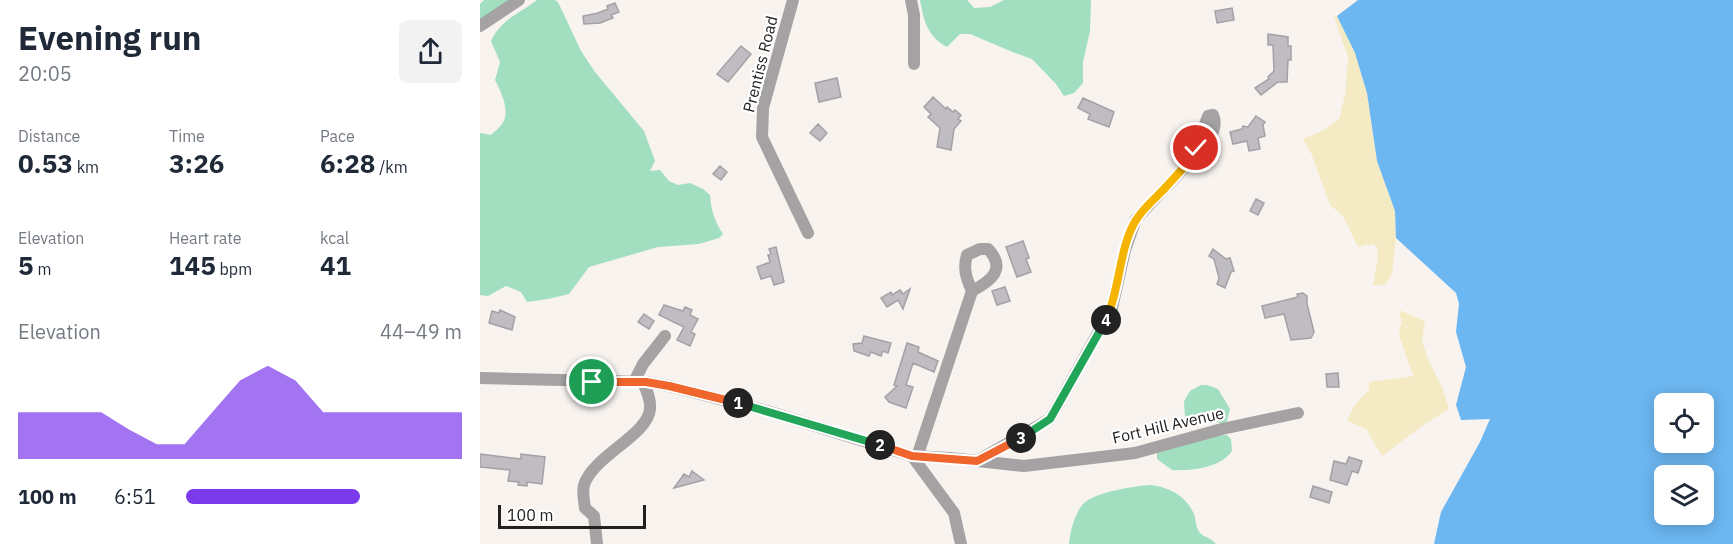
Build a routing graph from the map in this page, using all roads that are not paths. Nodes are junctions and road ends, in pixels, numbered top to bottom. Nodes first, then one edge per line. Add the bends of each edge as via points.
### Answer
1 (519, 0) edge
2 (793, 0) edge
3 (911, 0) edge
4 (480, 26) edge
5 (914, 64) dead end
6 (1196, 148) dead end
7 (808, 233) dead end
8 (972, 291) dead end
9 (665, 336) dead end
10 (480, 378) edge
11 (639, 382) junction
12 (1298, 413) dead end
13 (915, 457) junction
14 (977, 461) junction
15 (597, 544) edge
16 (961, 544) edge

1 - 4 street
2 - 7 street, Prentiss Road via 763,108 762,137
3 - 5 street
6 - 14 street via 1178,175 1136,219 1112,308 1050,419
8 - 13 street
9 - 11 street via 643,364
10 - 11 street, Fort Hill Avenue
11 - 13 street, Fort Hill Avenue via 767,411
11 - 15 street via 650,399 646,421 608,455 585,484 585,508 594,516
12 - 14 street, Fort Hill Avenue via 1135,453 1024,466
13 - 14 street, Fort Hill Avenue
13 - 16 street via 954,513

